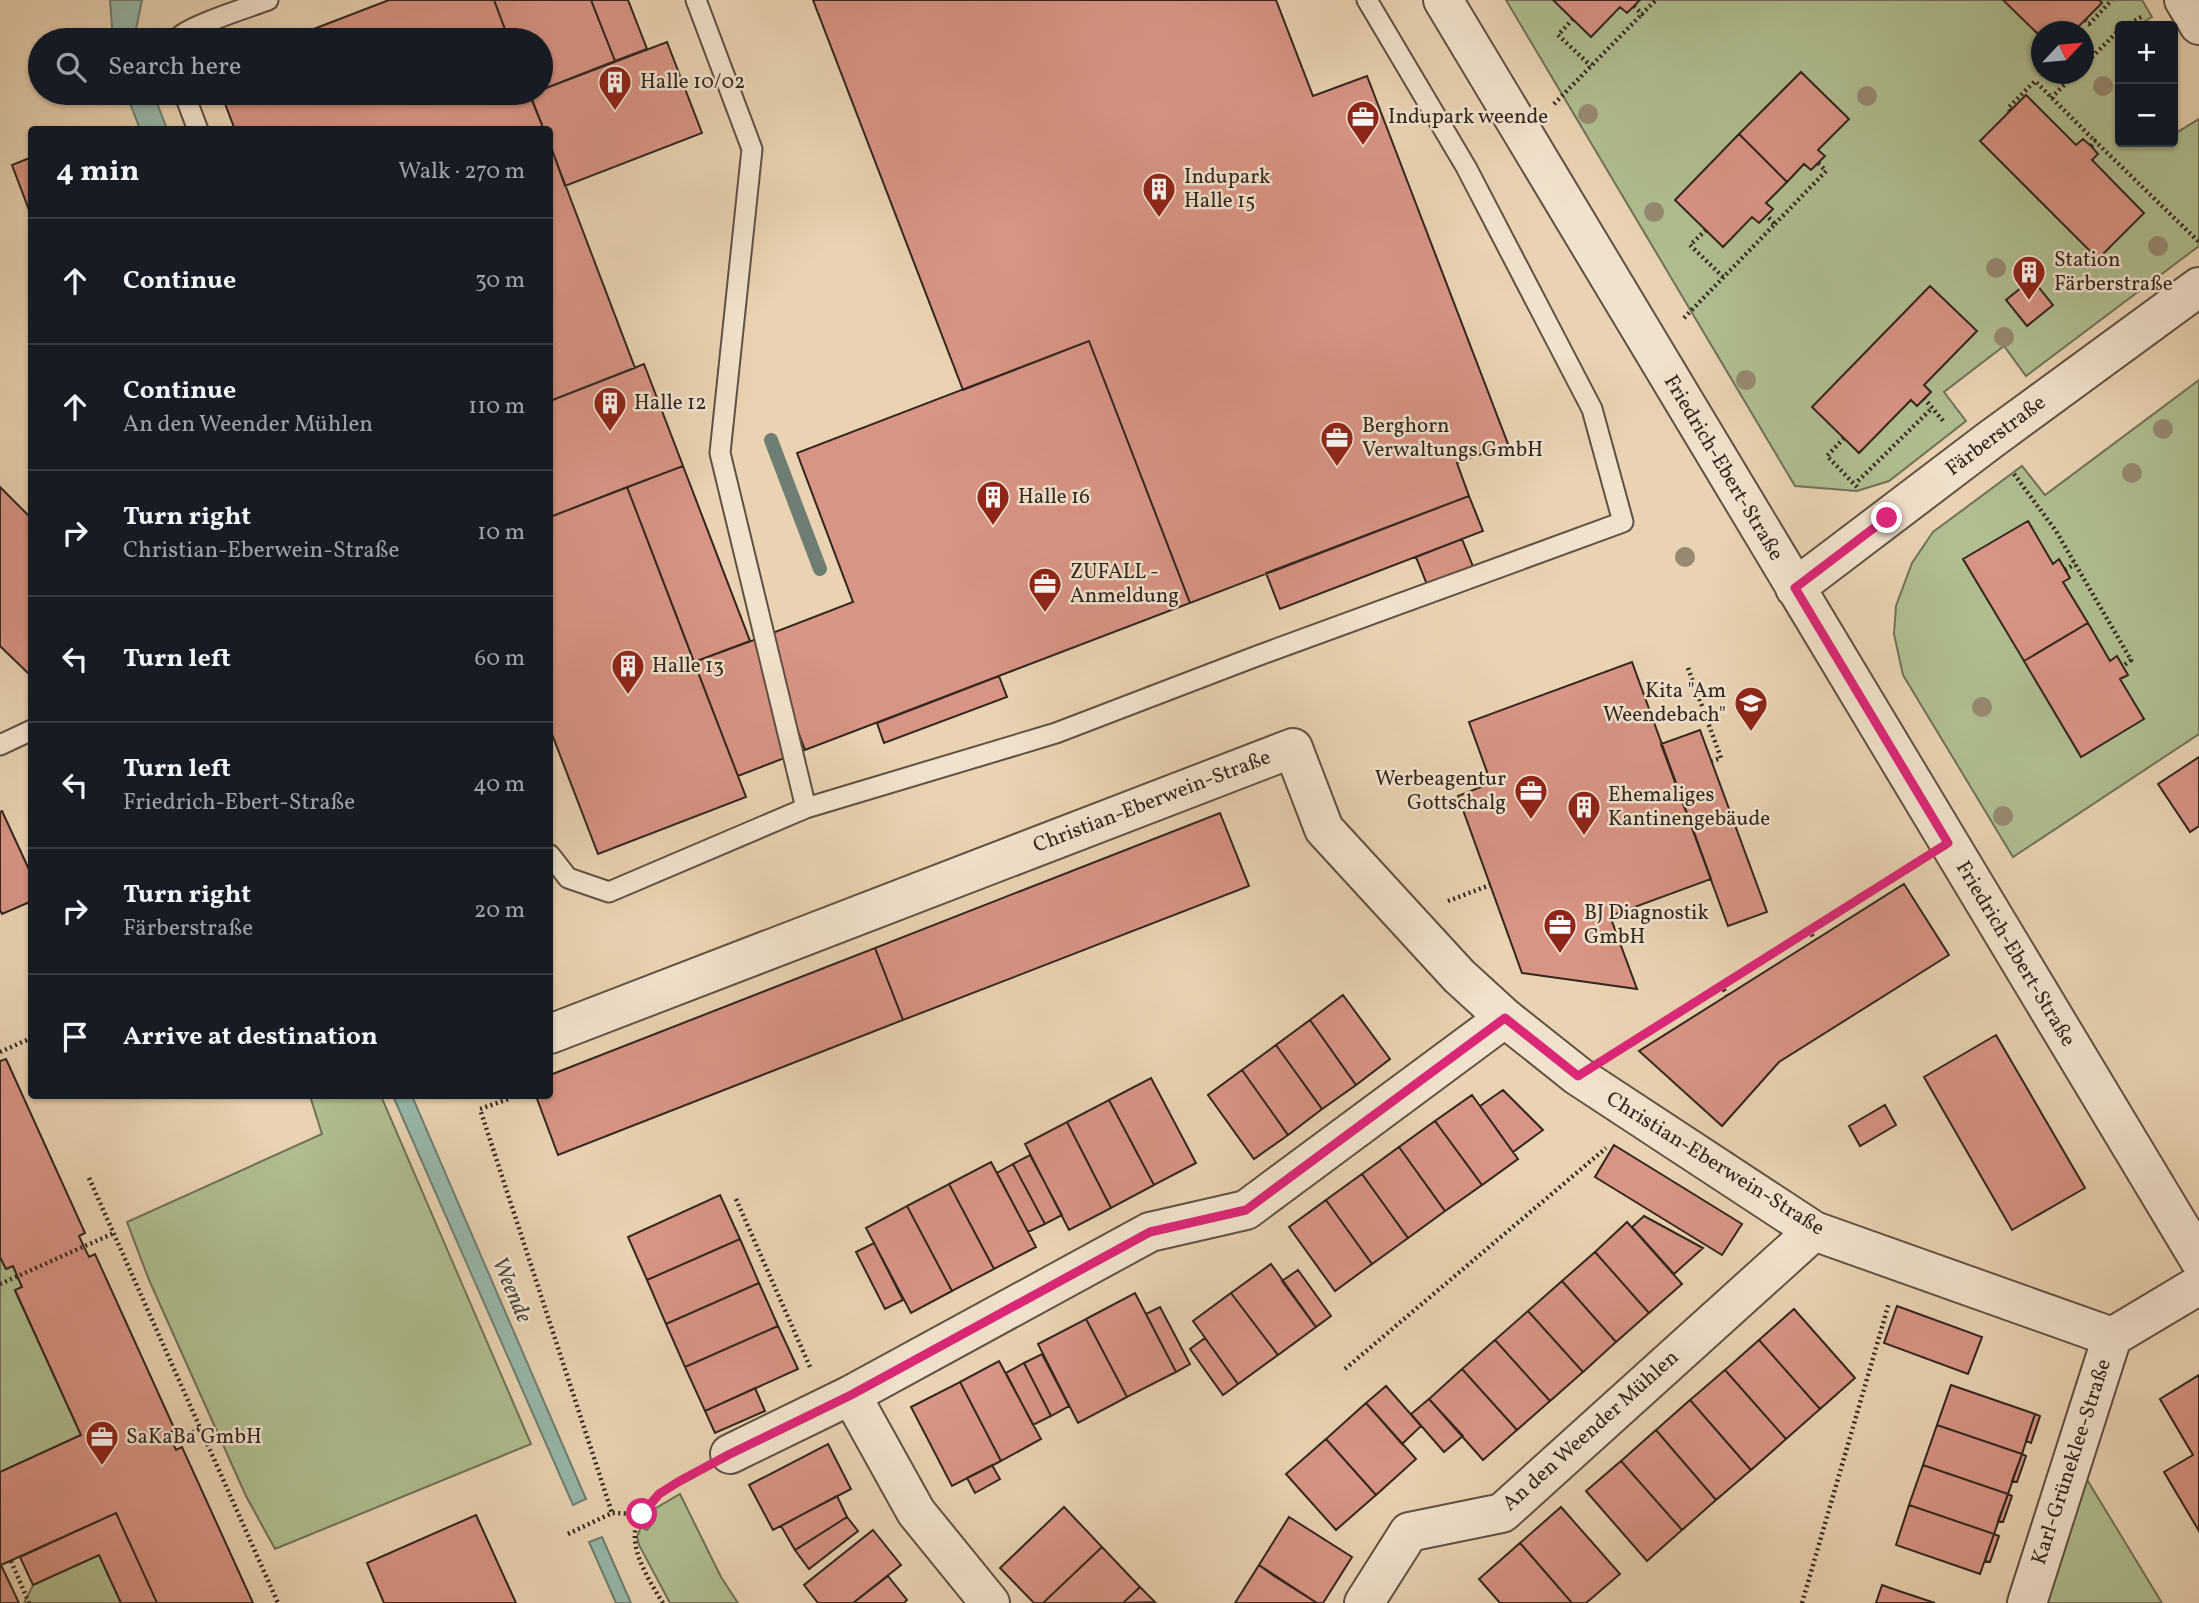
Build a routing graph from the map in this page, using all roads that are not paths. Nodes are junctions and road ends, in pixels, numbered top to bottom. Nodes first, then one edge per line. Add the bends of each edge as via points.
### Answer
1 (268, 0) edge
2 (696, 0) edge
3 (1367, 0) edge
4 (1443, 0) edge
5 (2184, 0) edge
6 (2199, 25) edge
7 (195, 28) edge
8 (189, 105) edge
9 (196, 126) edge
10 (2199, 286) edge
11 (1795, 588) junction
12 (28, 732) edge
13 (0, 745) edge
14 (806, 808) junction
15 (553, 859) edge
16 (1505, 1018) junction
17 (553, 1033) edge
18 (1814, 1231) junction
19 (2199, 1259) edge
20 (2199, 1285) edge
21 (2112, 1337) junction
22 (839, 1400) junction
23 (730, 1454) road end
24 (990, 1603) edge
25 (1364, 1603) edge
26 (2027, 1603) edge

1 - 7 lane
2 - 14 lane via 752,149 720,453
3 - 14 lane via 1466,167 1592,410 1623,522 1056,733
4 - 11 street, Friedrich-Ebert-Straße
5 - 6 street
8 - 9 lane
10 - 11 street, Färberstraße
11 - 19 street, Friedrich-Ebert-Straße
12 - 13 lane
14 - 15 lane via 609,892 568,878
16 - 17 street, Christian-Eberwein-Straße via 1459,976 1324,829 1293,748
16 - 18 street, Christian-Eberwein-Straße via 1578,1076
16 - 22 street via 1246,1210 1150,1232
18 - 21 street, Christian-Eberwein-Straße
18 - 25 street, An den Weender Mühlen via 1502,1513 1409,1532
20 - 21 street, Karl-Grüneklee-Straße
21 - 26 street, Karl-Grüneklee-Straße
22 - 23 street
22 - 24 street via 916,1511

